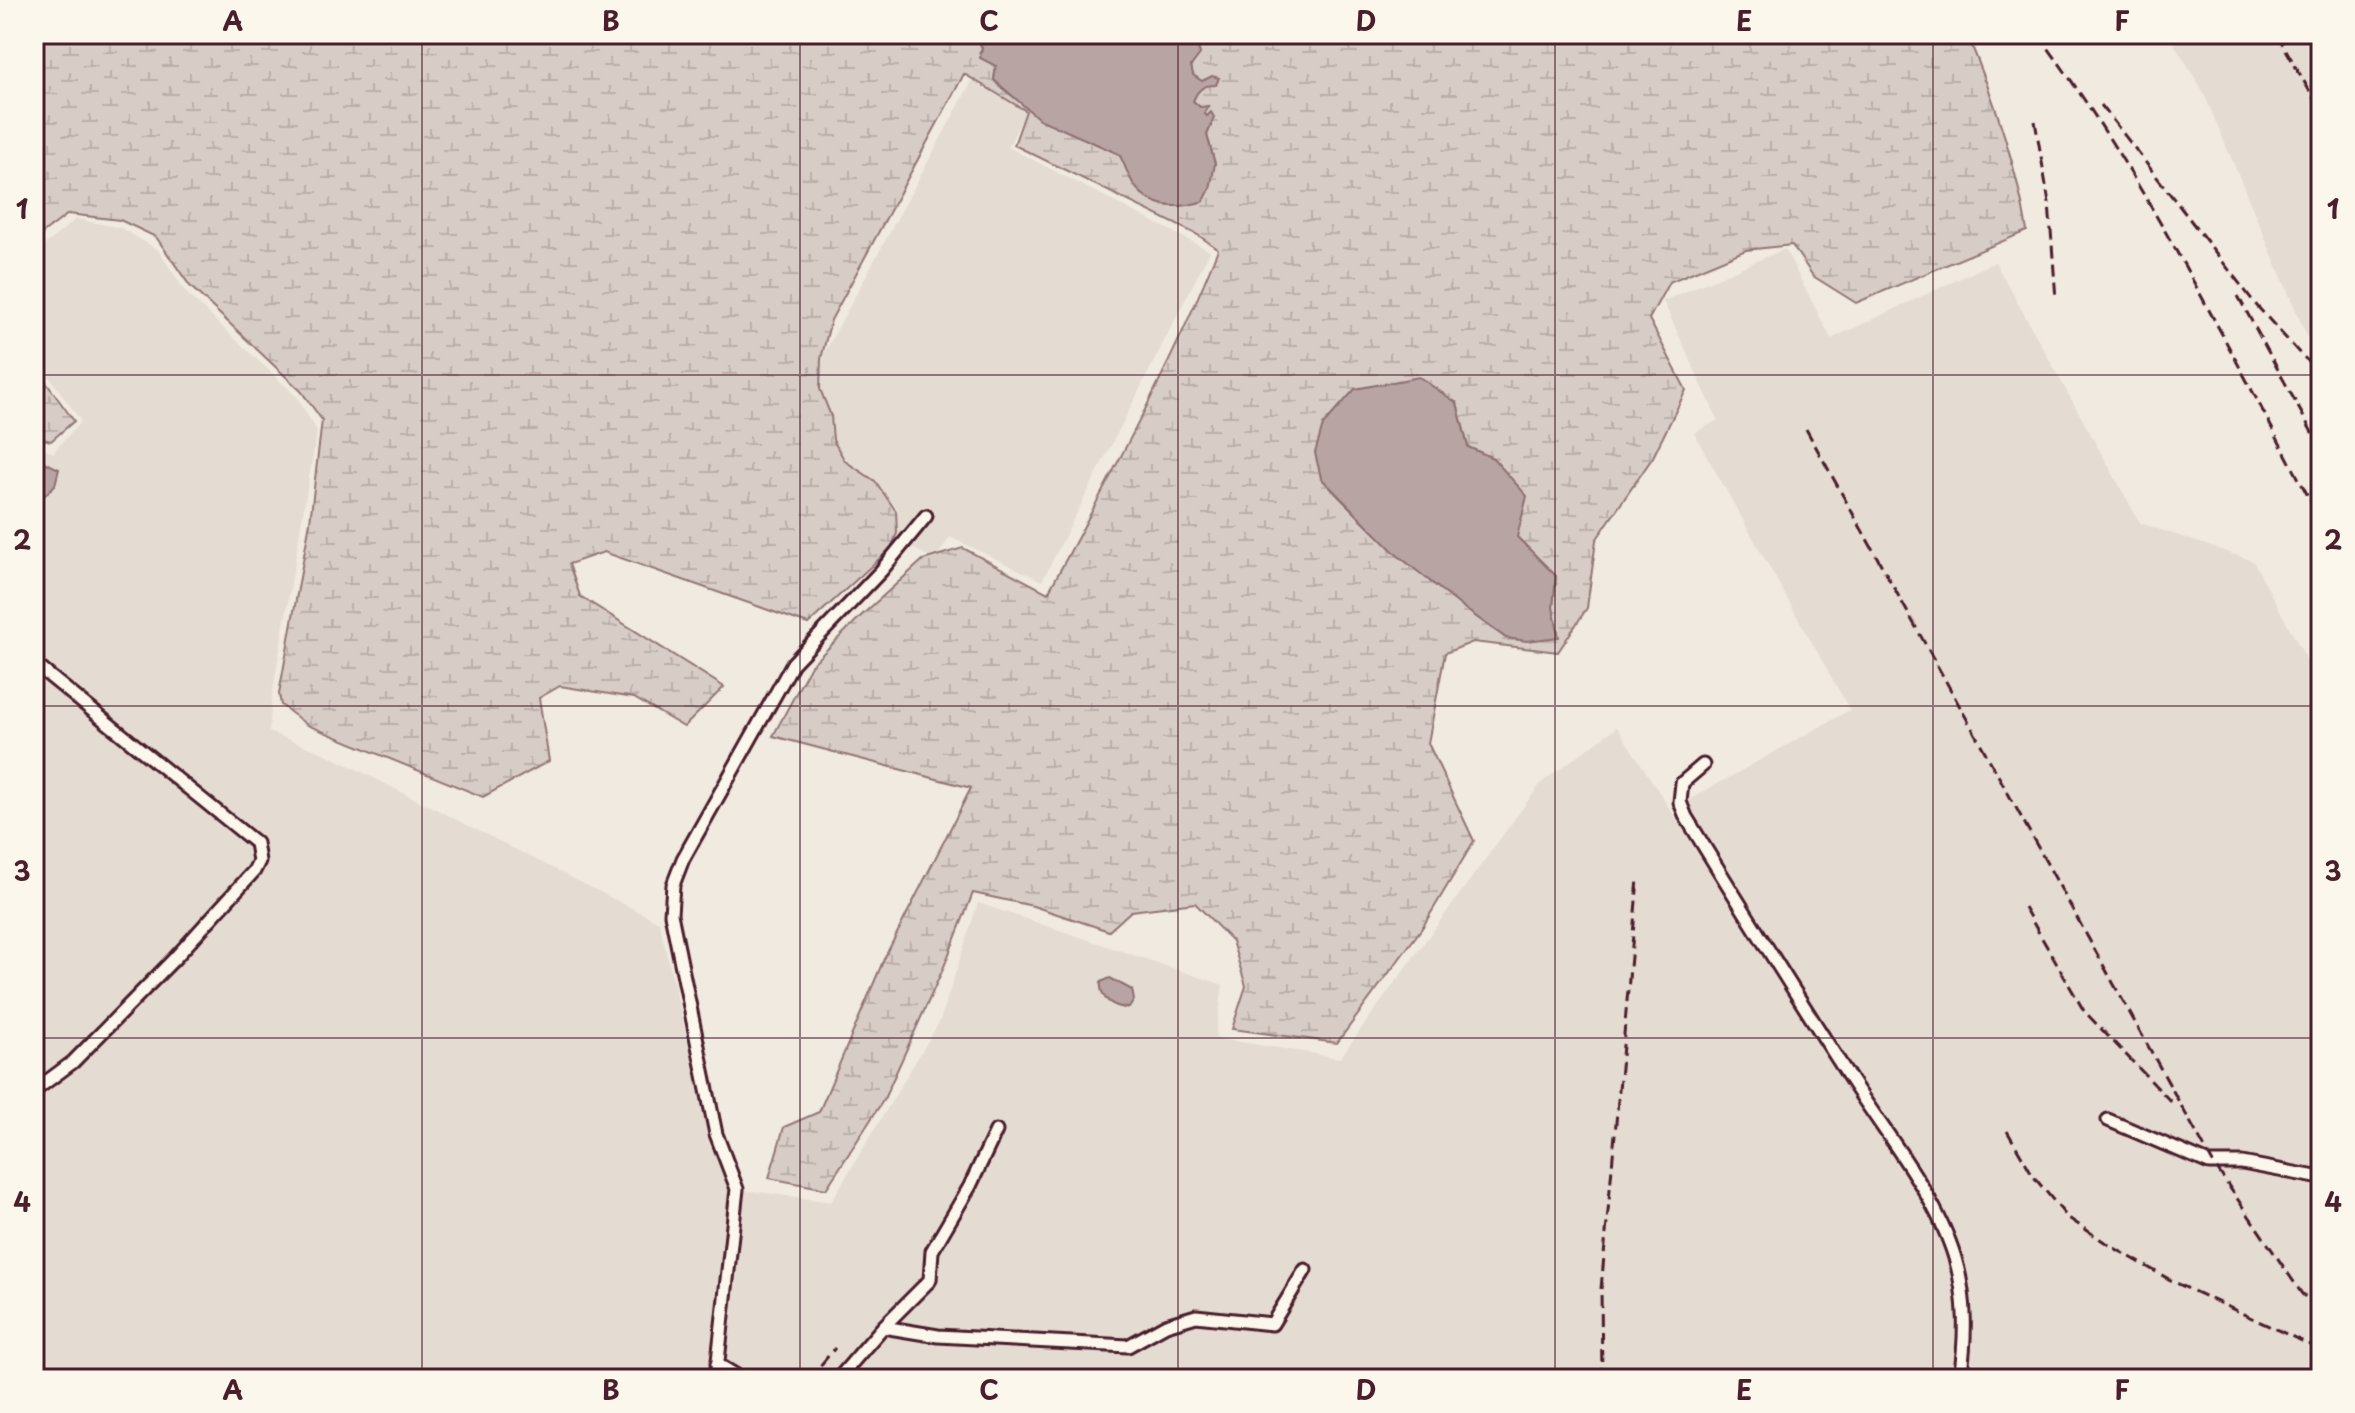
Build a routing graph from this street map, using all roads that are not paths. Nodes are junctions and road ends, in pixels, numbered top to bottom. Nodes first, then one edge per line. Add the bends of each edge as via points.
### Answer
1 (926, 516) dead end
2 (41, 669) dead end
3 (1703, 765) dead end
4 (34, 1091) edge
5 (2108, 1120) dead end
6 (996, 1131) dead end
7 (2321, 1178) edge
8 (1305, 1270) dead end
9 (883, 1327) junction
10 (717, 1364) junction
11 (716, 1379) edge
12 (742, 1379) edge
13 (838, 1379) edge
14 (1960, 1379) edge

1 - 10 street via 793,663 673,885 671,914 716,1134 737,1189
2 - 4 street via 256,843 260,852 254,871 175,958 73,1062
3 - 14 street via 1682,783 1680,802 1686,817 1940,1217 1956,1260 1965,1308
5 - 7 street via 2209,1163 2242,1163
6 - 9 street via 932,1251 930,1280
8 - 9 street via 1272,1324 1196,1316 1128,1346 938,1336
9 - 13 street
10 - 11 street
10 - 12 street

